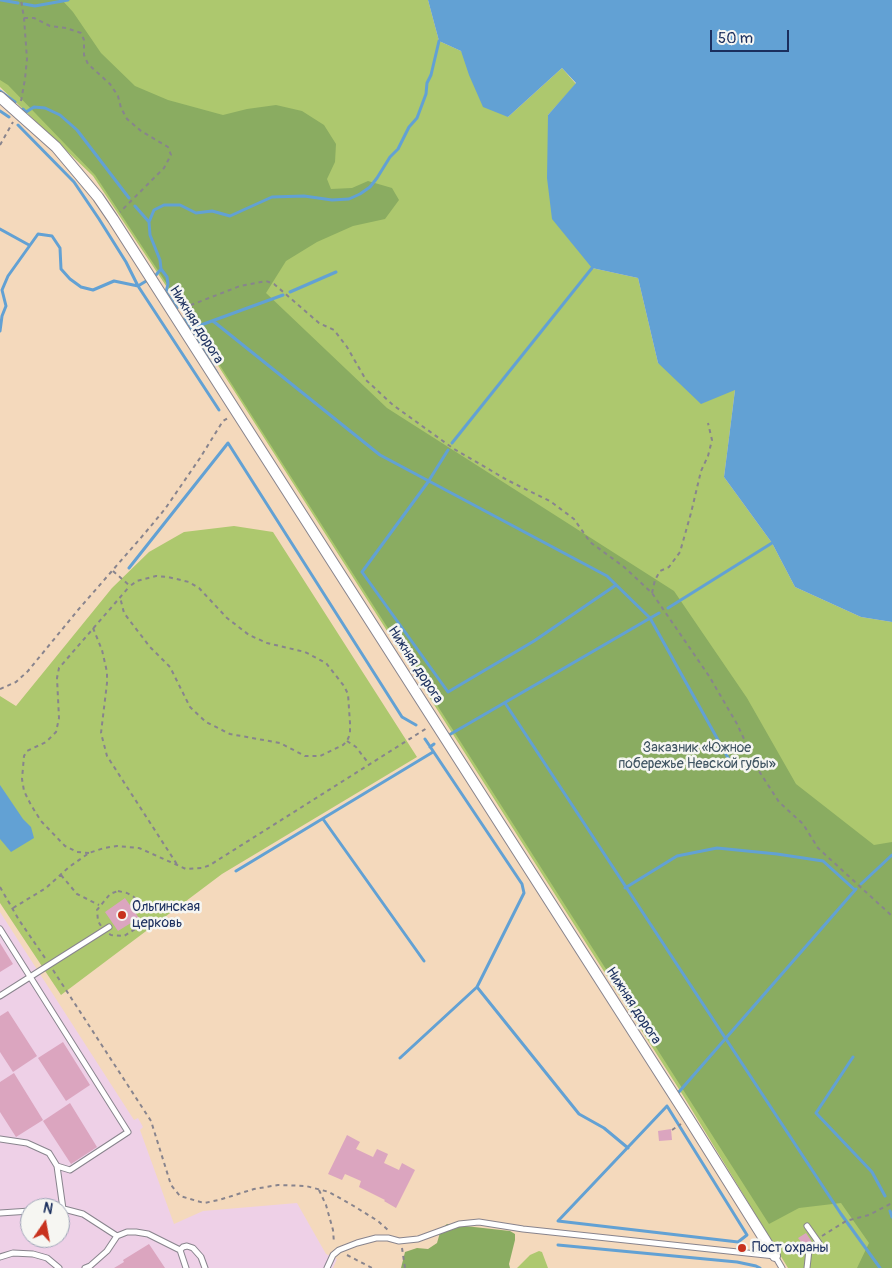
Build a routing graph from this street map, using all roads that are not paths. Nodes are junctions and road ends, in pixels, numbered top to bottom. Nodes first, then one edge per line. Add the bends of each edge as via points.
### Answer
1 (0, 97) edge
2 (0, 929) edge
3 (107, 929) road end
4 (30, 977) junction
5 (0, 996) edge
6 (135, 1128) dead end
7 (128, 1132) junction
8 (0, 1139) edge
9 (57, 1166) junction
10 (60, 1198) edge
11 (70, 1210) edge
12 (20, 1212) edge
13 (0, 1213) edge
14 (807, 1226) dead end
15 (117, 1236) junction
16 (180, 1250) junction
17 (774, 1256) junction
18 (0, 1257) edge
19 (60, 1267) edge
20 (85, 1268) edge
21 (186, 1268) edge
22 (205, 1268) edge
23 (327, 1268) edge
24 (782, 1268) edge
25 (807, 1268) edge

1 - 17 street, Нижняя дорога via 74,166 113,219
2 - 4 lane
3 - 4 lane
4 - 5 lane
4 - 7 lane
6 - 7 lane
7 - 9 lane via 70,1170
8 - 9 lane via 39,1147 49,1152
9 - 10 lane
11 - 15 lane via 83,1214
12 - 13 lane
14 - 25 lane via 819,1243 809,1250
15 - 16 lane via 127,1232 148,1234
15 - 20 lane via 107,1251
16 - 21 lane
16 - 22 lane via 187,1246 193,1248
17 - 23 lane via 480,1222 459,1224 418,1239 376,1238 339,1250
17 - 24 lane, Нижняя дорога
18 - 19 lane via 13,1252 33,1254

